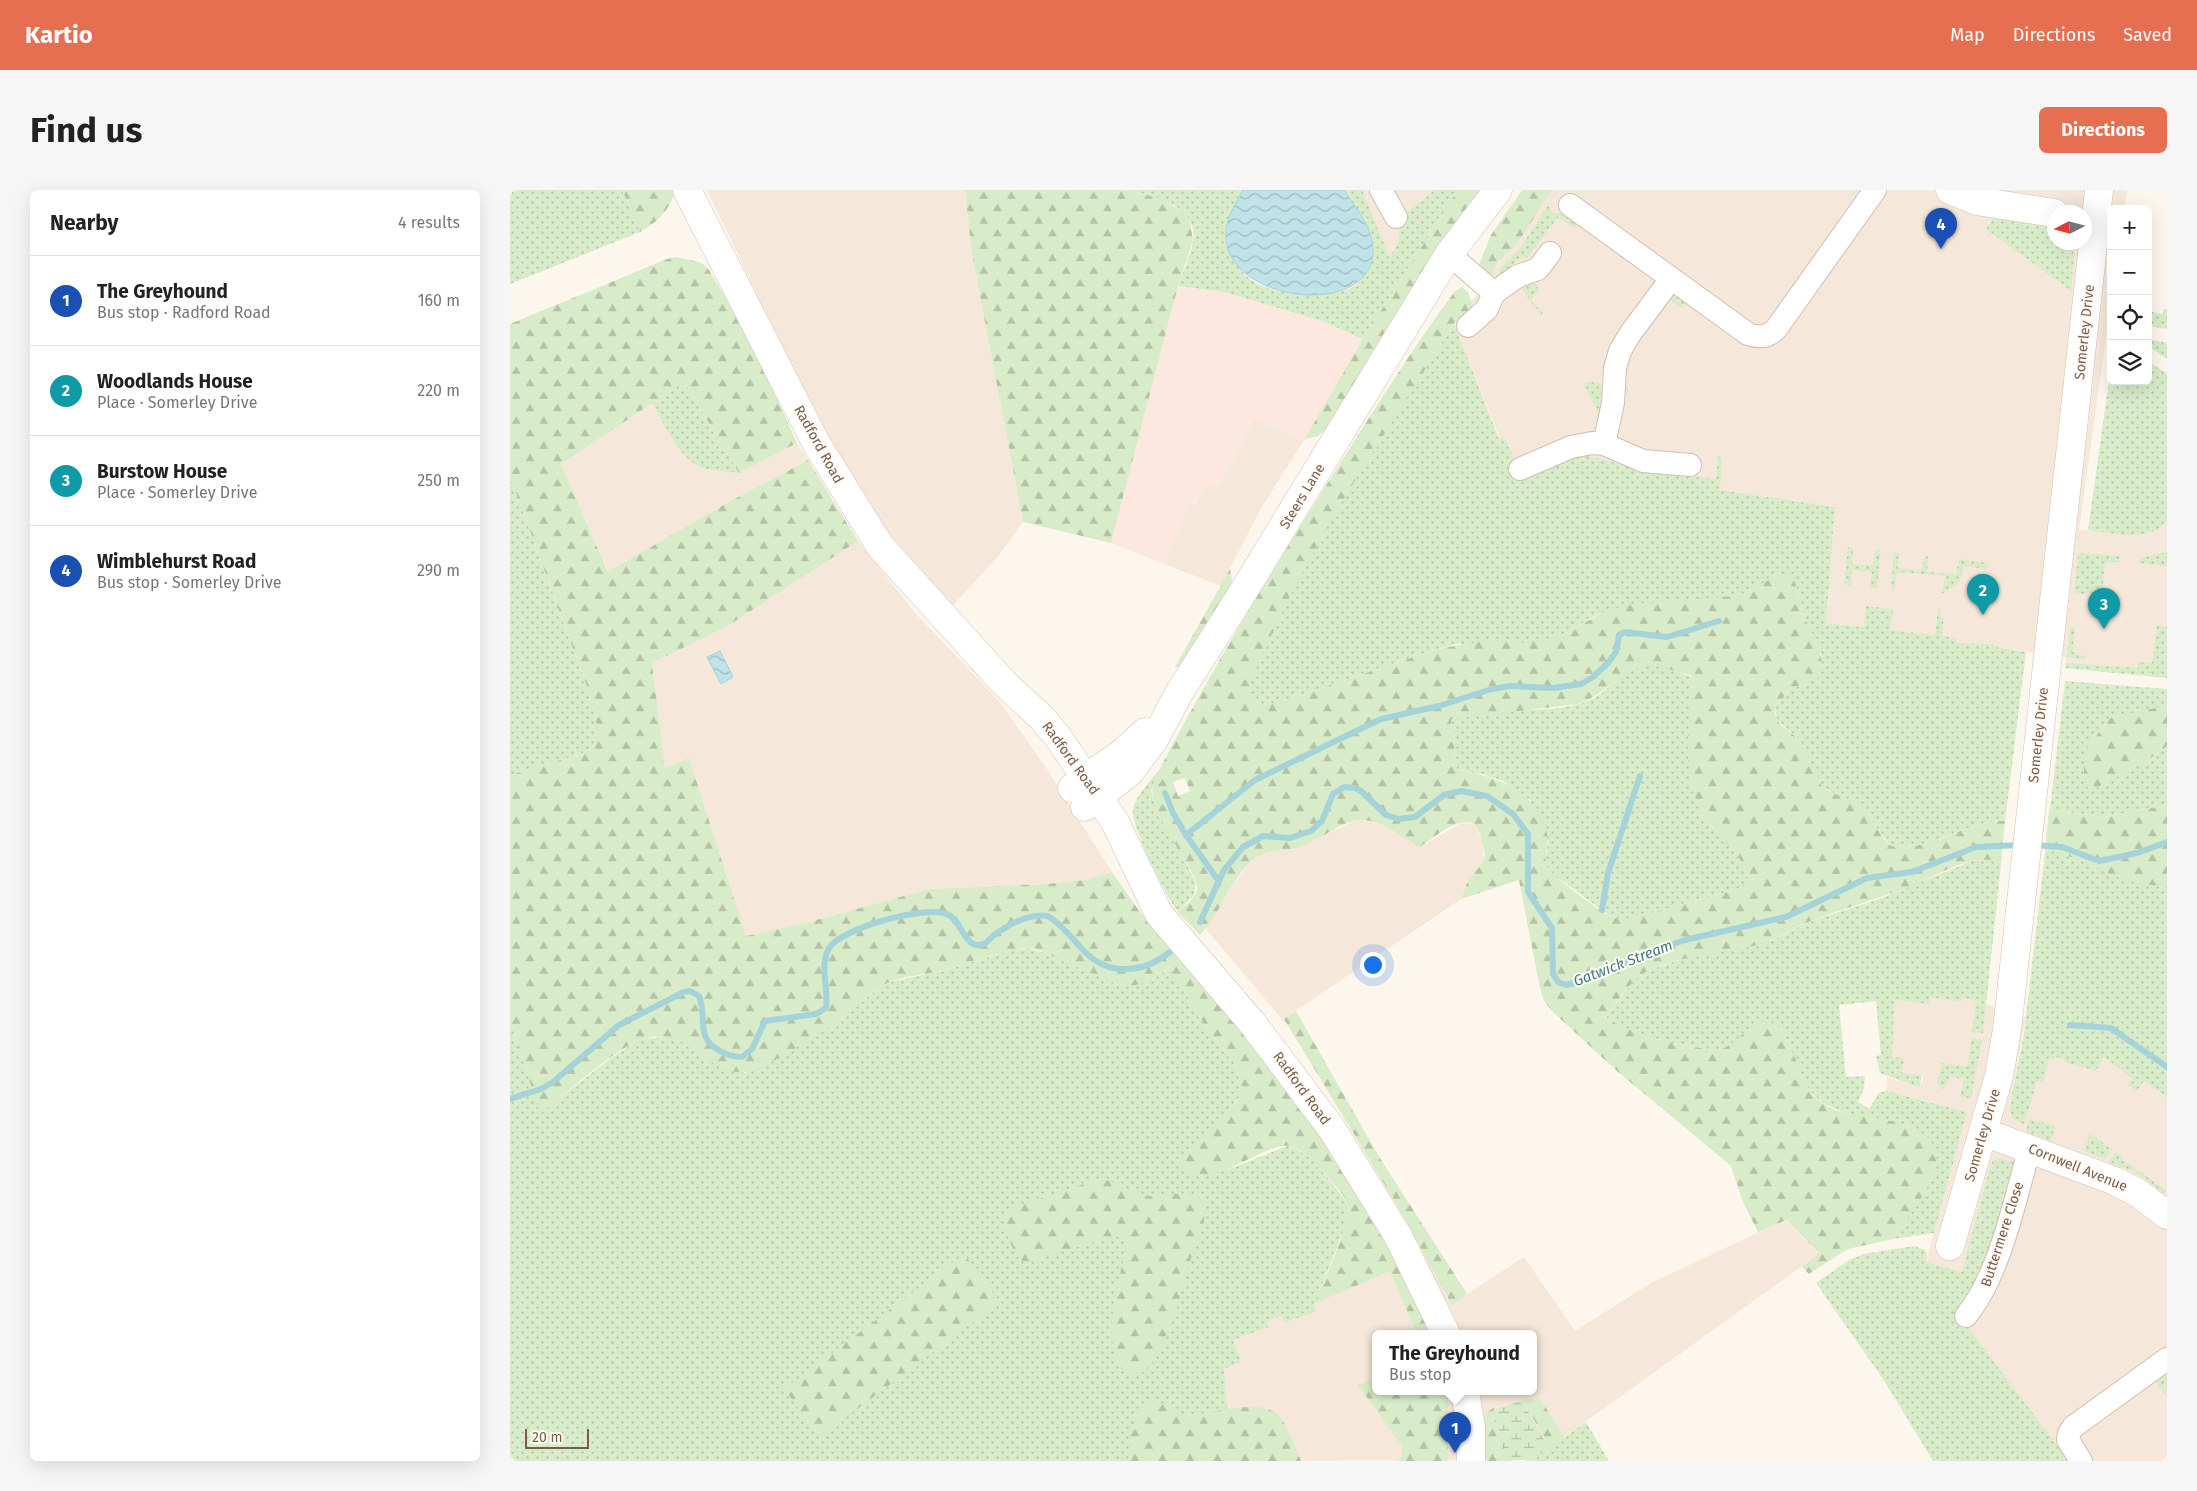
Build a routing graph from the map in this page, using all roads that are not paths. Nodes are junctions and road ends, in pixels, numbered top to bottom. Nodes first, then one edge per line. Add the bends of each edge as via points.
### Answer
1 (687, 190) edge
2 (1381, 190) edge
3 (1498, 190) edge
4 (1875, 190) edge
5 (1950, 190) edge
6 (2099, 190) edge
7 (1570, 205) dead end
8 (2092, 210) edge
9 (2047, 212) edge
10 (1396, 217) dead end
11 (2087, 250) edge
12 (1550, 253) dead end
13 (1449, 254) junction
14 (1671, 280) junction
15 (1494, 292) junction
16 (1468, 326) dead end
17 (1604, 444) junction
18 (1690, 466) dead end
19 (1520, 469) dead end
20 (1085, 792) junction
21 (1983, 1132) junction
22 (2030, 1147) junction
23 (2167, 1215) edge
24 (1950, 1246) dead end
25 (1966, 1316) dead end
26 (1444, 1330) edge
27 (2167, 1359) edge
28 (1465, 1395) edge
29 (1471, 1461) edge
30 (2081, 1461) edge

1 - 20 street, Radford Road via 816,443 880,546 996,675 1042,718
2 - 10 street
3 - 13 street, Steers Lane
4 - 14 street via 1782,322 1768,335 1748,334
5 - 9 street via 1977,201
6 - 8 street, Somerley Drive
7 - 14 street
11 - 21 street, Somerley Drive via 2003,1057
12 - 15 street via 1538,269 1518,276
13 - 15 street
13 - 20 street, Steers Lane via 1179,693 1164,724 1129,773
14 - 17 street via 1620,352
15 - 16 street via 1487,309
17 - 18 street via 1643,461
17 - 19 street via 1571,447
20 - 26 street, Radford Road via 1120,831 1154,905 1169,926 1253,1024 1322,1115 1398,1236
21 - 22 street, Cornwell Avenue
21 - 24 street, Somerley Drive
22 - 23 street, Cornwell Avenue via 2127,1186
22 - 25 street, Buttermere Close via 1994,1269
27 - 30 street via 2073,1427 2068,1440
28 - 29 street via 1471,1427

